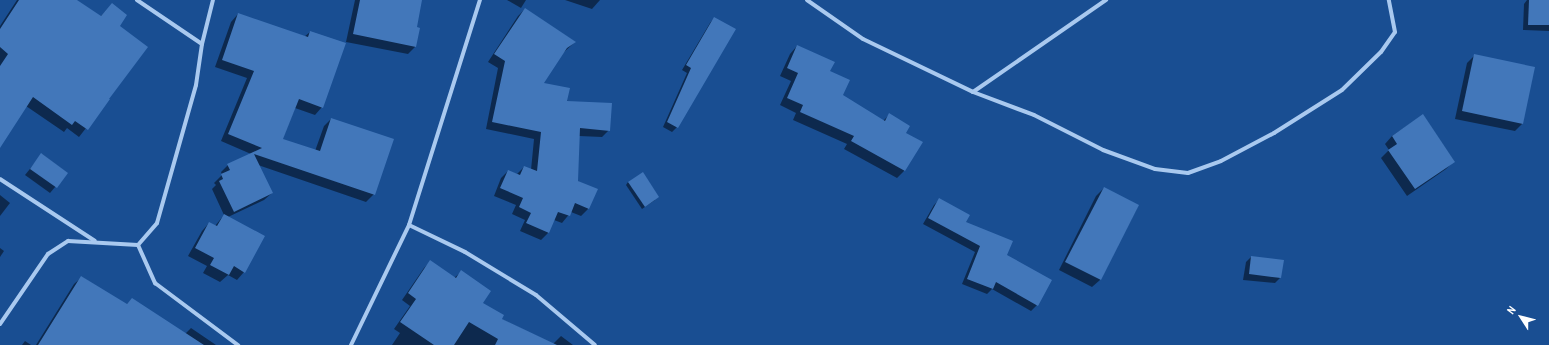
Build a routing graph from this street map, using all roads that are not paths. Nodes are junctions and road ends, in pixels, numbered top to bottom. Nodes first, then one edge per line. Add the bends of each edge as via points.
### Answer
1 (137, 0) edge
2 (213, 0) edge
3 (480, 0) edge
4 (807, 0) edge
5 (1106, 0) edge
6 (1389, 0) edge
7 (202, 44) junction
8 (973, 92) junction
9 (0, 179) edge
10 (409, 225) junction
11 (96, 242) junction
12 (138, 245) junction
13 (0, 324) edge
14 (238, 345) edge
15 (351, 345) edge
16 (595, 345) edge

1 - 7 street
2 - 7 street
3 - 10 street
4 - 8 street via 863,39
5 - 8 street
6 - 8 street via 1396,32 1381,52 1342,90 1274,133 1221,161 1188,173 1155,170 1103,150 1034,115
7 - 12 street via 196,85 157,223
9 - 11 street
10 - 15 street
10 - 16 street via 465,252 536,295
11 - 12 street
11 - 13 street via 68,241 48,254
12 - 14 street via 155,283

